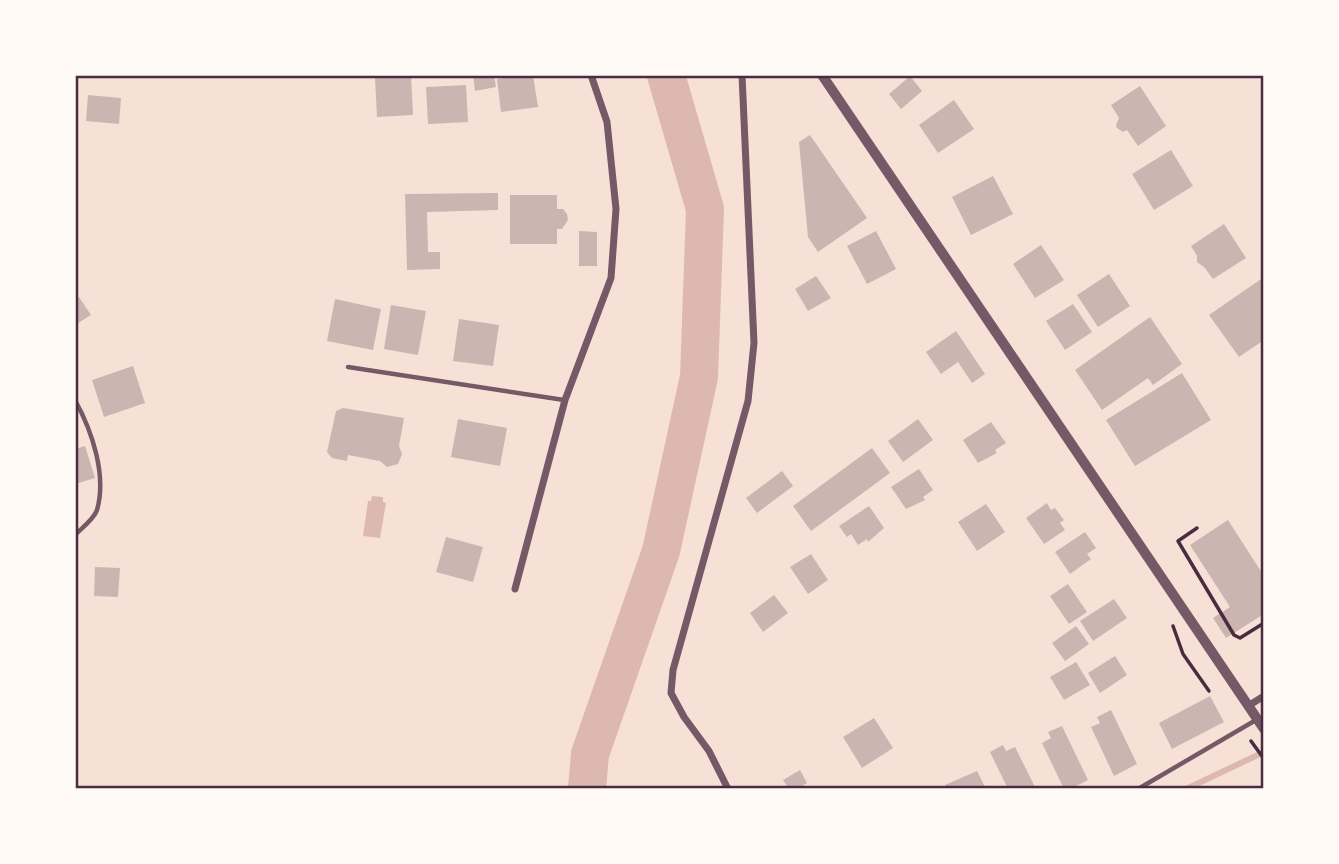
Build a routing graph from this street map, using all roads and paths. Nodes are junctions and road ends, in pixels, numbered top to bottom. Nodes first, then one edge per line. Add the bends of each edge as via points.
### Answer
1 (591, 75) edge
2 (742, 75) edge
3 (822, 75) edge
4 (348, 367) dead end
5 (75, 400) edge
6 (565, 400) junction
7 (1197, 528) dead end
8 (75, 535) edge
9 (1201, 580) junction
10 (1193, 584) dead end
11 (515, 589) dead end
12 (1264, 623) edge
13 (1264, 696) edge
14 (1248, 706) junction
15 (1260, 725) edge
16 (1246, 734) dead end
17 (1264, 759) edge
18 (728, 789) edge
19 (1138, 789) edge

1 - 6 street via 607,122 615,196 611,278
2 - 18 street via 754,343 748,401 673,670 671,693
3 - 14 street
4 - 6 lane
5 - 8 lane via 96,447 99,484 97,513
6 - 11 street
7 - 9 path via 1178,541
9 - 10 path
9 - 12 path via 1234,635 1240,638
13 - 14 street
14 - 15 street
15 - 19 lane
16 - 17 path

